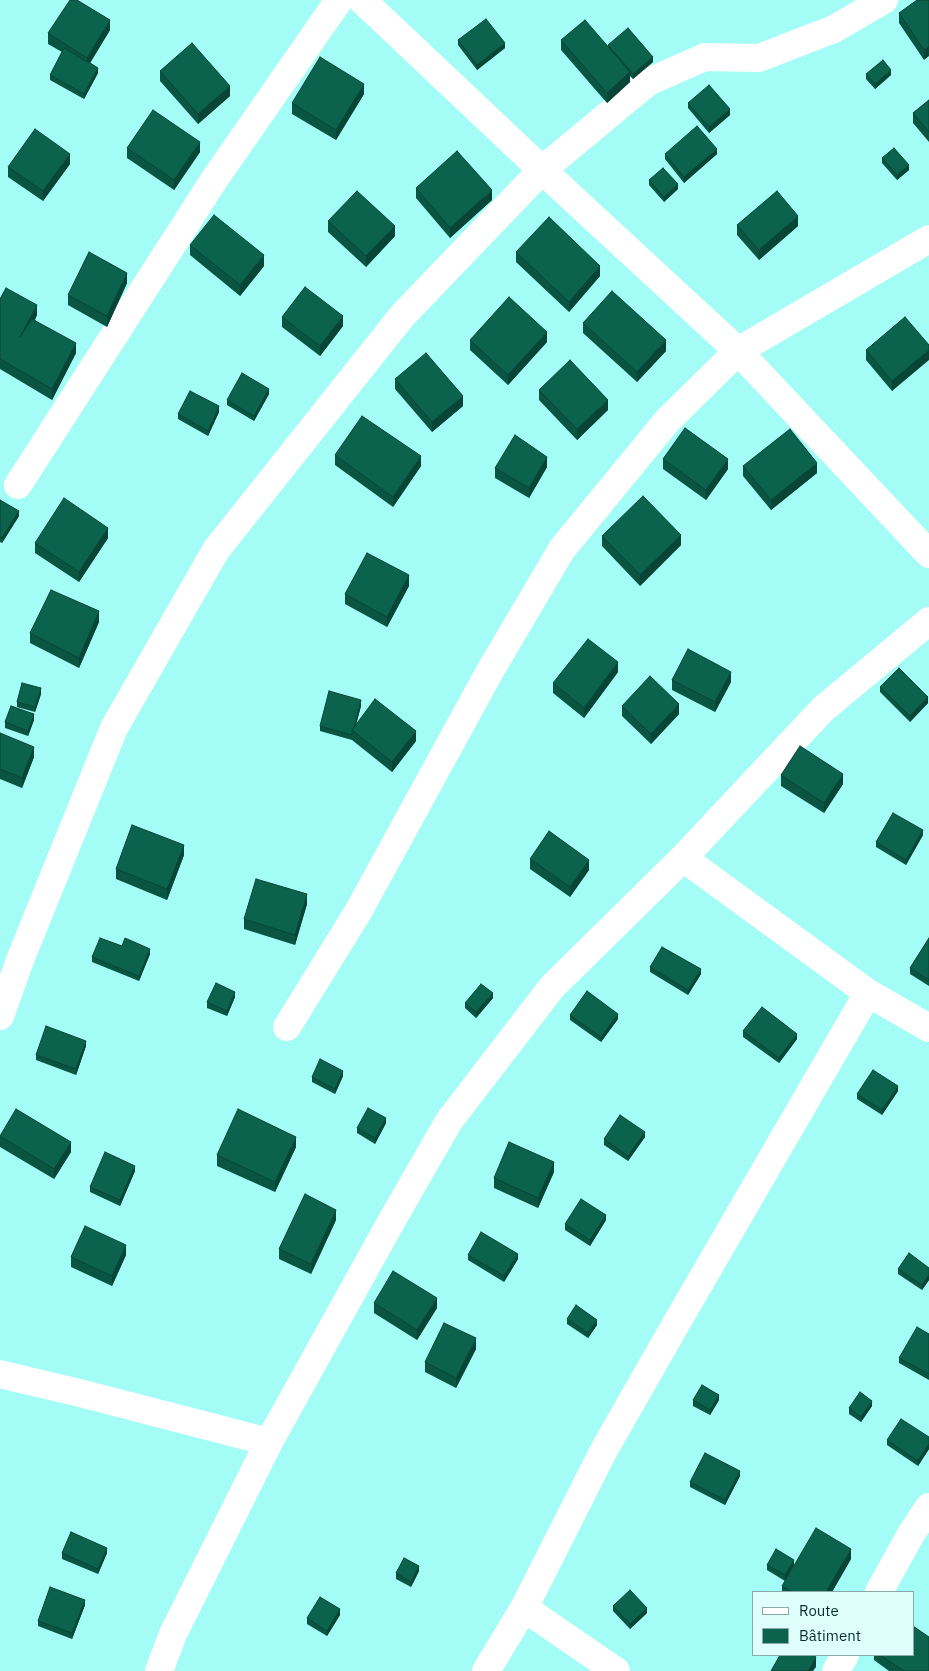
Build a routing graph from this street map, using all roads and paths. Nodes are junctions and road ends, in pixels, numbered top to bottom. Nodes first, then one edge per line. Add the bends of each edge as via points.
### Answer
1 (339, 0) edge
2 (362, 0) edge
3 (884, 0) edge
4 (542, 170) junction
5 (929, 240) edge
6 (738, 350) junction
7 (18, 485) dead end
8 (929, 554) edge
9 (929, 621) edge
10 (683, 858) junction
11 (868, 993) junction
12 (0, 1016) edge
13 (287, 1028) dead end
14 (929, 1028) edge
15 (0, 1374) edge
16 (269, 1442) junction
17 (929, 1507) edge
18 (881, 1591) edge
19 (524, 1608) junction
20 (844, 1656) edge
21 (159, 1671) edge
22 (486, 1671) edge
23 (616, 1671) edge
24 (836, 1671) edge

1 - 7 street via 214,180
2 - 4 street
3 - 4 street via 834,29 758,58 705,57 648,82
4 - 6 street
4 - 12 street via 402,316 216,550 114,728
5 - 6 street
6 - 8 street
6 - 13 street via 667,421 562,549 490,671 358,912
9 - 10 street via 823,709
10 - 11 street
10 - 16 street via 552,988 449,1121
11 - 14 street
11 - 19 street via 609,1442
15 - 16 street
16 - 21 street via 173,1634
17 - 18 street
19 - 22 street
19 - 23 street
20 - 24 street

